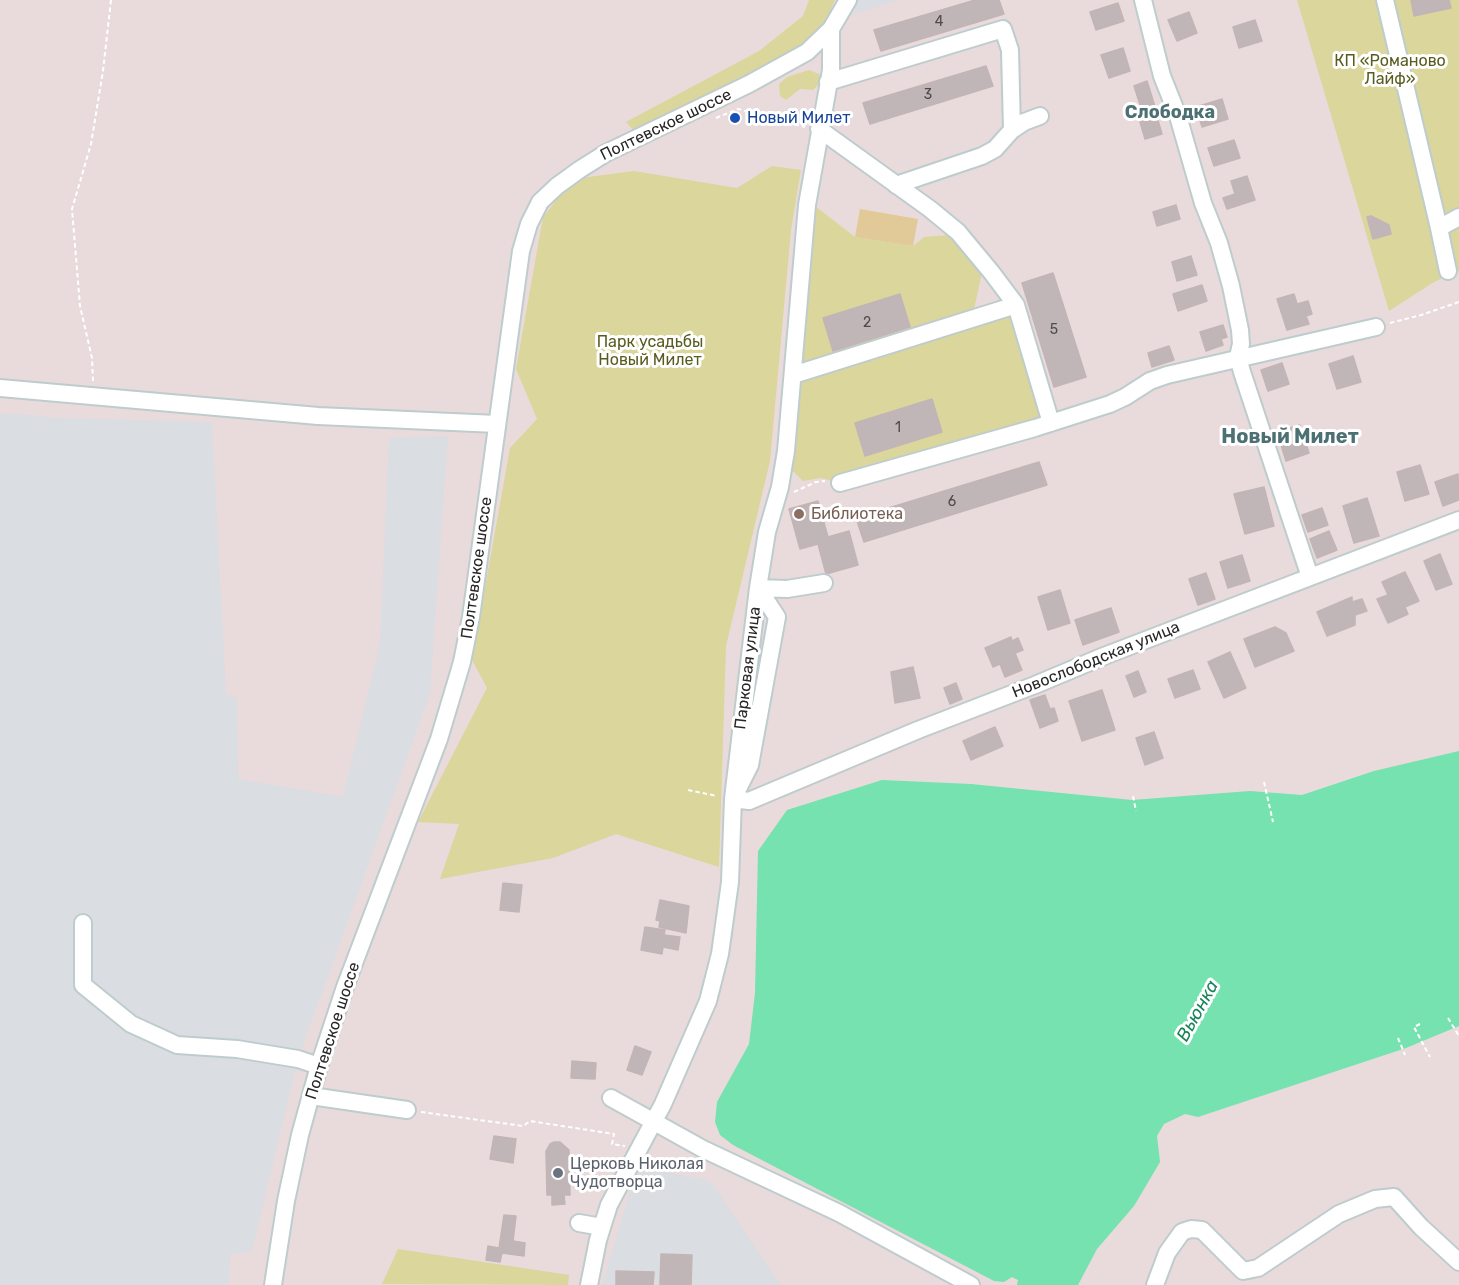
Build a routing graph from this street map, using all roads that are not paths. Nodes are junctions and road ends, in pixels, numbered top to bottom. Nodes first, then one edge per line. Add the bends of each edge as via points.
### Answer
1 (848, 0) edge
2 (1143, 0) edge
3 (1385, 0) edge
4 (831, 29) junction
5 (828, 82) junction
6 (1040, 116) dead end
7 (819, 129) junction
8 (1012, 130) junction
9 (896, 185) junction
10 (1459, 217) edge
11 (1439, 228) junction
12 (1448, 271) dead end
13 (1016, 305) junction
14 (1376, 327) road end
15 (1238, 357) junction
16 (793, 375) junction
17 (0, 388) edge
18 (1052, 423) junction
19 (497, 424) junction
20 (840, 483) road end
21 (1459, 519) edge
22 (1310, 577) junction
23 (824, 583) dead end
24 (758, 588) junction
25 (734, 799) junction
26 (83, 923) dead end
27 (319, 1066) junction
28 (311, 1096) junction
29 (611, 1098) dead end
30 (407, 1110) road end
31 (654, 1121) junction
32 (579, 1223) dead end
33 (602, 1227) junction
34 (1459, 1262) edge
35 (273, 1285) edge
36 (589, 1285) edge
37 (971, 1285) edge
38 (1155, 1285) edge

1 - 4 street, Полтевское шоссе
2 - 15 street via 1162,76 1231,286 1240,330
3 - 11 street
4 - 5 street, Парковая улица
4 - 19 street, Полтевское шоссе via 794,60 606,153 540,202 521,251
5 - 7 street, Парковая улица
5 - 8 street via 1003,29 1010,50
6 - 8 street
7 - 9 street
7 - 16 street, Парковая улица via 807,205
8 - 9 street via 995,149 982,156
9 - 13 street via 958,232
10 - 11 street
11 - 12 street
13 - 16 street
13 - 18 street
14 - 15 street
15 - 18 street via 1150,381 1110,404
15 - 22 street
16 - 24 street, Парковая улица via 786,451
17 - 19 street via 423,429
18 - 20 street
19 - 27 street, Полтевское шоссе via 471,617 450,706
21 - 22 street, Новослободская улица
22 - 25 street, Новослободская улица via 918,730 749,801
23 - 24 street via 787,589
24 - 25 street, Парковая улица
24 - 25 street via 777,616 750,765
25 - 31 street, Парковая улица via 730,882 715,980
26 - 27 street via 83,985 131,1024 177,1045 247,1051
27 - 28 street, Полтевское шоссе
28 - 30 street
28 - 35 street, Полтевское шоссе via 286,1201
29 - 31 street
31 - 33 street, Парковая улица via 609,1205
31 - 37 street via 703,1149 839,1213
32 - 33 street
33 - 36 street, Парковая улица
34 - 38 street via 1394,1197 1375,1199 1339,1214 1258,1268 1243,1271 1202,1230 1182,1232 1167,1253

